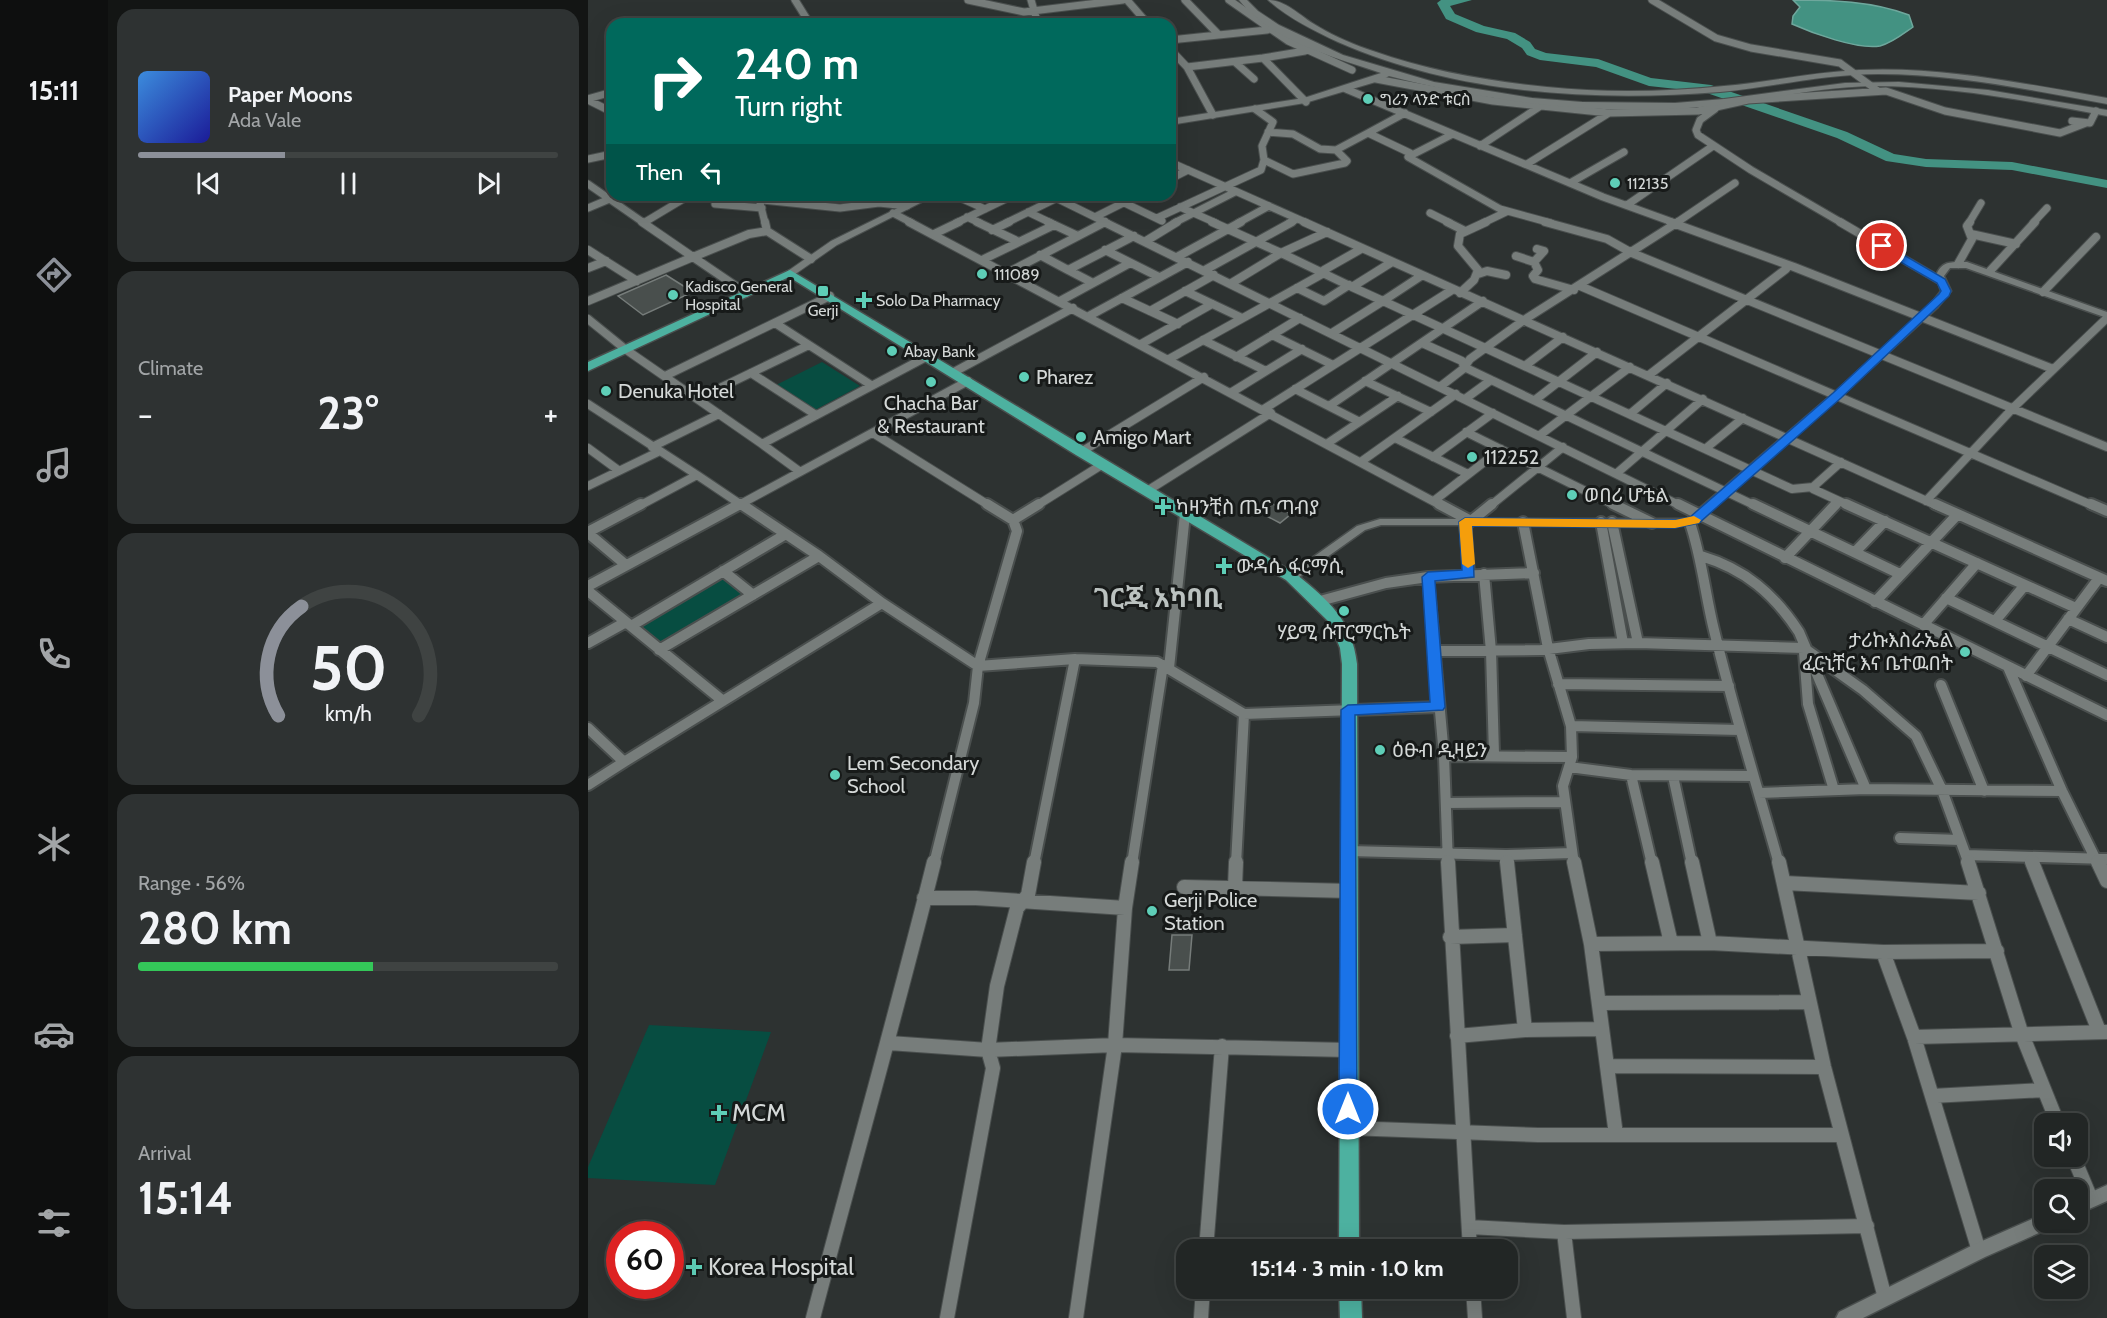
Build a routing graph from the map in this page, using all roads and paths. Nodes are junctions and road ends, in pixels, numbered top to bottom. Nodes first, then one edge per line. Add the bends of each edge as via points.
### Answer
1 (806, 0) edge
2 (968, 0) edge
3 (1031, 0) edge
4 (1125, 0) edge
5 (1185, 0) edge
6 (1229, 0) edge
7 (1243, 0) edge
8 (1272, 0) edge
9 (1652, 0) edge
10 (796, 2) edge
11 (1079, 3) edge
12 (1035, 11) junction
13 (806, 18) edge
14 (1037, 18) edge
15 (1142, 18) edge
16 (1266, 30) junction
17 (1218, 34) junction
18 (1176, 39) edge
19 (1305, 51) junction
20 (1176, 55) edge
21 (1263, 58) junction
22 (1236, 63) junction
23 (1403, 64) junction
24 (1187, 67) junction
25 (1352, 70) dead end
26 (1856, 72) junction
27 (1389, 74) junction
28 (1254, 79) dead end
29 (1376, 79) junction
30 (1868, 84) junction
31 (1346, 89) junction
32 (1878, 91) junction
33 (606, 94) edge
34 (1751, 99) junction
35 (588, 100) edge
36 (1305, 101) junction
37 (2107, 101) edge
38 (1717, 105) junction
39 (1539, 107) junction
40 (606, 108) edge
41 (1255, 109) junction
42 (2096, 111) junction
43 (1609, 112) junction
44 (1405, 113) junction
45 (2107, 113) edge
46 (1213, 115) junction
47 (1176, 121) edge
48 (2072, 121) dead end
49 (2088, 123) junction
50 (1268, 132) junction
51 (1368, 133) junction
52 (2086, 133) dead end
53 (1450, 135) junction
54 (1480, 146) junction
55 (1713, 146) junction
56 (1336, 150) junction
57 (1624, 152) dead end
58 (1410, 153) junction
59 (606, 155) edge
60 (588, 159) edge
61 (1264, 160) junction
62 (1527, 164) junction
63 (1176, 165) edge
64 (1188, 170) junction
65 (1261, 170) junction
66 (1283, 172) junction
67 (1176, 176) edge
68 (1570, 183) junction
69 (1735, 183) dead end
70 (588, 184) edge
71 (1223, 185) junction
72 (1235, 192) junction
73 (606, 194) edge
74 (606, 200) edge
75 (616, 201) edge
76 (680, 201) edge
77 (760, 201) edge
78 (918, 201) edge
79 (967, 201) edge
80 (1002, 201) edge
81 (1046, 201) edge
82 (1061, 201) edge
83 (1124, 202) joint
84 (1981, 203) dead end
85 (715, 204) dead end
86 (1628, 205) junction
87 (907, 206) junction
88 (1269, 206) junction
89 (1180, 207) junction
90 (588, 208) edge
91 (2047, 208) dead end
92 (985, 209) junction
93 (1028, 212) junction
94 (1506, 212) junction
95 (893, 213) junction
96 (1194, 213) junction
97 (1430, 213) dead end
98 (967, 217) junction
99 (1095, 217) junction
100 (1157, 218) junction
101 (1297, 219) junction
102 (645, 222) junction
103 (1106, 222) junction
104 (1676, 223) junction
105 (1053, 225) junction
106 (1169, 226) junction
107 (1227, 228) junction
108 (992, 230) junction
109 (767, 231) junction
110 (1465, 231) junction
111 (1327, 232) junction
112 (934, 234) junction
113 (1971, 234) junction
114 (1078, 236) junction
115 (1134, 236) junction
116 (2096, 237) dead end
117 (1146, 241) junction
118 (1019, 242) junction
119 (1255, 242) junction
120 (2016, 244) junction
121 (1361, 249) junction
122 (1537, 249) dead end
123 (588, 250) edge
124 (1106, 250) junction
125 (1281, 253) junction
126 (1632, 253) junction
127 (1040, 255) junction
128 (1516, 256) dead end
129 (693, 257) junction
130 (1178, 257) junction
131 (811, 259) junction
132 (982, 260) junction
133 (606, 261) junction
134 (1188, 262) junction
135 (1392, 262) junction
136 (1534, 262) junction
137 (1130, 263) junction
138 (1958, 264) junction
139 (588, 268) edge
140 (1786, 269) dead end
141 (1068, 270) junction
142 (1205, 270) junction
143 (1990, 271) junction
144 (790, 273) junction
145 (1007, 273) junction
146 (1324, 273) junction
147 (1478, 274) junction
148 (1214, 275) junction
149 (1506, 275) dead end
150 (1421, 276) junction
151 (1159, 277) junction
152 (637, 280) junction
153 (1941, 281) junction
154 (1093, 283) junction
155 (1230, 284) junction
156 (1351, 286) junction
157 (1297, 288) junction
158 (1577, 288) junction
159 (1185, 291) junction
160 (1456, 291) junction
161 (2043, 292) junction
162 (746, 293) junction
163 (830, 296) junction
164 (1122, 298) junction
165 (1746, 300) junction
166 (1060, 301) junction
167 (1383, 301) junction
168 (588, 302) edge
169 (1483, 302) junction
170 (1269, 303) junction
171 (1212, 304) junction
172 (1073, 308) junction
173 (1150, 311) junction
174 (1413, 314) junction
175 (1089, 316) junction
176 (2107, 316) edge
177 (1242, 318) junction
178 (1300, 318) junction
179 (1921, 318) junction
180 (588, 319) edge
181 (1524, 320) junction
182 (775, 323) junction
183 (1178, 324) junction
184 (1444, 327) junction
185 (1332, 333) junction
186 (1272, 335) junction
187 (1563, 337) junction
188 (1700, 337) junction
189 (1203, 340) junction
190 (1422, 343) junction
191 (1141, 344) junction
192 (809, 345) junction
193 (1486, 347) junction
194 (1361, 348) junction
195 (625, 349) junction
196 (1302, 349) junction
197 (1597, 352) junction
198 (1880, 355) junction
199 (928, 356) junction
200 (1236, 357) junction
201 (1169, 359) junction
202 (1393, 363) junction
203 (1333, 365) junction
204 (1526, 365) junction
205 (588, 367) edge
206 (1464, 367) junction
207 (1630, 367) junction
208 (2052, 369) junction
209 (1266, 371) junction
210 (954, 372) junction
211 (752, 373) junction
212 (1649, 375) junction
213 (665, 376) junction
214 (1204, 377) junction
215 (1491, 380) junction
216 (968, 381) junction
217 (1365, 381) junction
218 (1560, 381) junction
219 (1667, 383) junction
220 (871, 385) junction
221 (1441, 386) junction
222 (1295, 389) junction
223 (1232, 392) junction
224 (1837, 395) junction
225 (1398, 396) junction
226 (1461, 396) junction
227 (1590, 396) junction
228 (699, 398) junction
229 (1703, 399) junction
230 (1535, 400) junction
231 (588, 404) edge
232 (1329, 406) junction
233 (2013, 408) junction
234 (1268, 411) junction
235 (1431, 412) junction
236 (1493, 413) junction
237 (719, 414) junction
238 (1630, 414) junction
239 (816, 415) junction
240 (1565, 415) junction
241 (1743, 418) junction
242 (1358, 421) junction
243 (1466, 432) junction
244 (1667, 432) junction
245 (873, 433) junction
246 (1540, 435) junction
247 (1395, 438) junction
248 (1787, 438) junction
249 (1328, 443) junction
250 (762, 444) junction
251 (1563, 447) junction
252 (2107, 447) edge
253 (588, 448) edge
254 (1502, 449) junction
255 (1705, 449) junction
256 (655, 450) junction
257 (1081, 452) junction
258 (1642, 452) junction
259 (1972, 453) junction
260 (1433, 457) junction
261 (1362, 461) junction
262 (1842, 462) junction
263 (1103, 464) junction
264 (1538, 467) junction
265 (1749, 470) junction
266 (618, 471) junction
267 (799, 471) junction
268 (1617, 473) junction
269 (1468, 474) junction
270 (697, 475) junction
271 (588, 486) edge
272 (1813, 489) junction
273 (1147, 491) junction
274 (1725, 492) junction
275 (1435, 500) junction
276 (1839, 501) junction
277 (1926, 501) junction
278 (741, 504) junction
279 (2107, 511) edge
280 (1185, 514) junction
281 (1957, 514) junction
282 (1695, 519) junction
283 (1013, 520) junction
284 (1468, 521) junction
285 (1885, 521) junction
286 (1523, 522) junction
287 (1606, 522) junction
288 (1652, 523) junction
289 (1811, 532) junction
290 (786, 534) junction
291 (589, 535) edge
292 (1931, 542) junction
293 (1855, 552) junction
294 (819, 556) junction
295 (1701, 556) junction
296 (1785, 558) junction
297 (1977, 563) junction
298 (626, 565) junction
299 (723, 571) junction
300 (1534, 573) junction
301 (1469, 574) junction
302 (1484, 574) junction
303 (1900, 574) junction
304 (1291, 577) junction
305 (1428, 577) junction
306 (2103, 579) edge
307 (2025, 585) junction
308 (588, 586) edge
309 (588, 591) edge
310 (753, 595) junction
311 (1946, 598) junction
312 (1320, 601) junction
313 (1875, 602) junction
314 (882, 603) junction
315 (2076, 608) junction
316 (2068, 619) junction
317 (1995, 621) junction
318 (628, 624) junction
319 (1923, 625) junction
320 (2107, 637) edge
321 (588, 643) edge
322 (1623, 643) junction
323 (1638, 643) junction
324 (1719, 646) junction
325 (2047, 646) junction
326 (1548, 648) junction
327 (1804, 648) junction
328 (659, 650) junction
329 (1434, 651) junction
330 (1491, 651) junction
331 (1075, 659) junction
332 (978, 666) junction
333 (1166, 667) junction
334 (2008, 667) junction
335 (2107, 675) edge
336 (2026, 676) junction
337 (1558, 684) junction
338 (1941, 685) dead end
339 (1729, 686) junction
340 (723, 701) junction
341 (1438, 707) junction
342 (1348, 710) junction
343 (1244, 714) junction
344 (2107, 715) edge
345 (1571, 726) junction
346 (588, 728) edge
347 (1740, 730) junction
348 (1494, 754) junction
349 (1444, 756) junction
350 (624, 762) junction
351 (1571, 762) junction
352 (1630, 775) junction
353 (1673, 776) junction
354 (1753, 776) junction
355 (588, 785) edge
356 (1866, 789) junction
357 (1834, 790) junction
358 (1942, 790) junction
359 (1984, 791) junction
360 (2062, 791) junction
361 (1759, 793) junction
362 (1565, 802) junction
363 (1446, 803) junction
364 (1900, 838) dead end
365 (1960, 840) junction
366 (1348, 851) junction
367 (1447, 852) junction
368 (1572, 853) junction
369 (1506, 855) junction
370 (1966, 855) junction
371 (2030, 858) junction
372 (2102, 859) edge
373 (2107, 880) edge
374 (1785, 883) junction
375 (1184, 887) dead end
376 (1235, 887) junction
377 (1350, 891) junction
378 (1979, 893) junction
379 (924, 898) junction
380 (1023, 902) junction
381 (1125, 908) junction
382 (1515, 935) junction
383 (1450, 937) junction
384 (1671, 943) junction
385 (1710, 943) junction
386 (1591, 944) junction
387 (1800, 949) junction
388 (1997, 951) junction
389 (1883, 952) junction
390 (1809, 1002) junction
391 (1599, 1003) junction
392 (1602, 1029) junction
393 (1525, 1030) junction
394 (2103, 1031) edge
395 (2021, 1032) junction
396 (1457, 1036) junction
397 (1914, 1036) junction
398 (889, 1043) junction
399 (1115, 1045) junction
400 (1221, 1046) junction
401 (988, 1050) junction
402 (1348, 1050) junction
403 (1607, 1066) junction
404 (1824, 1067) junction
405 (2044, 1090) junction
406 (1932, 1095) junction
407 (2053, 1113) edge
408 (1348, 1128) junction
409 (1463, 1134) junction
410 (1616, 1135) junction
411 (1842, 1135) junction
412 (2078, 1167) edge
413 (2092, 1199) edge
414 (1867, 1226) junction
415 (2034, 1226) edge
416 (1469, 1227) junction
417 (1564, 1232) junction
418 (1207, 1239) edge
419 (1349, 1239) edge
420 (1470, 1239) edge
421 (1979, 1251) junction
422 (1885, 1298) junction
423 (1202, 1299) edge
424 (1350, 1299) edge
425 (1474, 1299) edge
426 (813, 1318) edge
427 (947, 1318) edge
428 (1076, 1318) edge
429 (1201, 1318) edge
430 (1351, 1318) edge
431 (1475, 1318) edge
432 (1574, 1318) edge
433 (1845, 1318) edge

1 - 10 street
2 - 12 street via 1015,11
3 - 12 street
4 - 11 street
4 - 15 street
5 - 17 street
6 - 16 street
7 - 27 main road via 1263,19 1295,37
8 - 23 main road via 1325,35
9 - 26 street via 1716,38 1751,48 1833,61
10 - 13 street
11 - 12 street
12 - 14 street
16 - 17 street
16 - 19 street
17 - 18 street
19 - 21 street
19 - 25 street
20 - 24 street
21 - 22 street
21 - 36 street
22 - 24 street
22 - 28 street
23 - 26 main road via 1455,76 1551,89 1648,94
23 - 27 main road
24 - 46 street
26 - 30 street
26 - 37 main road via 1962,77
27 - 29 main road
27 - 38 main road via 1460,90 1579,104
29 - 31 main road
29 - 39 street via 1450,95
30 - 32 street
30 - 34 main road
30 - 42 main road via 1965,90
31 - 36 main road
31 - 44 street
32 - 34 street
32 - 49 street via 1972,117 2060,133
33 - 35 street
34 - 38 main road
34 - 38 street
35 - 40 street
36 - 41 main road
38 - 43 street via 1654,114
38 - 55 street via 1700,120 1696,130
39 - 43 street
39 - 54 street
41 - 46 main road
41 - 50 street via 1273,122
42 - 45 main road
42 - 49 street
43 - 62 street
44 - 51 street
44 - 53 street
46 - 47 main road
48 - 49 street
49 - 52 street
50 - 56 street via 1293,134 1320,149
50 - 61 street
51 - 56 street
51 - 58 street
53 - 54 street
53 - 58 street
54 - 62 street
55 - 86 street
55 - 153 street
56 - 66 street via 1347,161 1293,174
57 - 68 street
58 - 94 street via 1408,157 1413,161
59 - 60 street
61 - 65 street
61 - 66 street
62 - 68 street
63 - 64 street
64 - 67 street
64 - 71 street
65 - 66 street
65 - 71 street
68 - 86 street
69 - 104 street
70 - 73 street
71 - 72 street
71 - 89 street
72 - 88 street
72 - 96 street
74 - 90 street
75 - 102 street
76 - 102 street
77 - 85 street
77 - 87 street via 840,208 879,203
77 - 109 street
78 - 87 main road
79 - 92 street
80 - 92 street
81 - 93 street
82 - 99 street
83 - 99 street
83 - 100 street
84 - 113 street via 1966,226
86 - 104 street
87 - 95 main road
88 - 101 street
88 - 107 street
89 - 96 street
89 - 100 street
91 - 120 street
92 - 98 street
93 - 105 street
93 - 108 street
94 - 110 street
94 - 126 street via 1607,239
95 - 112 street
95 - 131 main road
96 - 106 street
96 - 107 street
97 - 110 street
98 - 108 street
98 - 112 street
99 - 103 street
100 - 106 street
101 - 111 street
101 - 119 street
102 - 129 street
103 - 114 street
103 - 115 street
104 - 126 street
104 - 179 street
105 - 114 street
105 - 118 street
106 - 117 street
107 - 119 street
107 - 130 street
108 - 118 street
109 - 129 street via 749,234
109 - 131 street
110 - 147 street via 1457,239 1458,246
111 - 121 street
111 - 125 street
112 - 132 street
113 - 120 street
113 - 138 street via 1970,246
114 - 127 street
115 - 117 street
115 - 124 street
116 - 161 street
117 - 130 street
118 - 132 street
119 - 125 street
119 - 142 street
120 - 143 street
121 - 135 street
121 - 146 street
122 - 136 street via 1544,251
123 - 133 street
124 - 137 street
124 - 141 street
125 - 146 street
125 - 155 street
126 - 158 street
126 - 165 street
127 - 141 street
127 - 145 street
128 - 136 street
129 - 152 street
129 - 162 street
130 - 134 street
131 - 144 main road
132 - 145 street
133 - 139 street
133 - 152 street
134 - 142 street
134 - 151 street
135 - 150 street
135 - 156 street
136 - 158 street via 1538,270 1535,279
137 - 151 street
137 - 154 street
138 - 143 street
138 - 153 street via 1942,270
140 - 165 street
141 - 154 street
142 - 148 street
143 - 161 street
144 - 162 main road
144 - 163 main road
145 - 166 street
146 - 156 street
146 - 157 street
147 - 149 street via 1487,271
147 - 160 street
148 - 155 street
148 - 159 street
150 - 160 street
150 - 167 street
151 - 164 street
152 - 168 street
153 - 179 street via 1946,291
154 - 166 street
155 - 170 street
156 - 157 street via 1324,301
156 - 167 street
157 - 170 street
158 - 181 street
158 - 188 street
159 - 171 street
159 - 173 street
160 - 169 street
160 - 174 street
161 - 176 street
162 - 195 main road
163 - 182 street
163 - 199 main road
164 - 173 street
164 - 175 street
165 - 188 street
165 - 198 street
166 - 172 street
167 - 174 street
167 - 185 street
169 - 181 street
169 - 184 street
170 - 177 street
170 - 178 street
171 - 177 street
171 - 183 street
172 - 175 street
172 - 210 street
173 - 183 street
174 - 184 street
174 - 194 street
175 - 191 street
176 - 208 street
177 - 189 street
178 - 185 street
178 - 186 street
179 - 198 street
179 - 208 street
180 - 195 street
181 - 187 street
181 - 193 street
182 - 192 street
182 - 213 street
183 - 191 street
184 - 190 street
184 - 193 street
185 - 194 street
186 - 196 street
186 - 200 street
187 - 197 street
187 - 204 street
188 - 212 street
188 - 224 street
189 - 200 street
189 - 201 street
190 - 202 street
190 - 206 street via 1462,361
191 - 201 street
192 - 211 street
192 - 220 street
193 - 204 street
193 - 206 street
194 - 202 street
194 - 203 street
195 - 205 main road
195 - 213 street
196 - 203 street
196 - 209 street
197 - 207 street
197 - 218 street
198 - 224 street
198 - 233 street
199 - 210 main road
199 - 220 street
200 - 209 street
201 - 214 street
202 - 217 street
202 - 221 street
203 - 222 street
204 - 218 street
206 - 215 street
206 - 221 street
207 - 212 street
207 - 227 street
208 - 233 street
209 - 223 street
210 - 216 main road
211 - 228 street
211 - 239 street
212 - 219 street
213 - 228 street
214 - 223 street
214 - 257 street
215 - 226 street
215 - 230 street
216 - 245 street
216 - 257 main road
217 - 225 street
217 - 232 street
218 - 227 street
218 - 230 street
219 - 229 street
219 - 238 street
220 - 239 street
221 - 226 street
222 - 232 street
222 - 234 street
223 - 234 street
224 - 248 street
224 - 259 street
225 - 235 street
225 - 242 street
226 - 235 street
226 - 236 street
227 - 238 street
227 - 240 street
228 - 237 street
229 - 241 street
229 - 244 street
230 - 240 street
231 - 256 street
232 - 242 street
233 - 252 street
233 - 259 street
234 - 249 street
234 - 273 street
235 - 247 street
236 - 243 street
236 - 246 street
237 - 250 street
237 - 256 street
238 - 244 street
239 - 250 street
240 - 246 street
240 - 258 street
241 - 248 street
241 - 255 street
242 - 249 street
243 - 254 street
243 - 260 street
244 - 255 street
244 - 258 street
245 - 267 street
245 - 283 street
246 - 251 street
247 - 260 street
247 - 261 street
248 - 262 street
248 - 265 street
249 - 261 street
250 - 267 street
251 - 264 street
251 - 268 street
253 - 266 street
254 - 264 street
254 - 269 street
255 - 265 street
256 - 266 street
256 - 270 street
257 - 263 main road
258 - 268 street
258 - 274 street
259 - 277 street
259 - 279 street
260 - 269 street
261 - 275 street
262 - 272 street
262 - 277 street
263 - 273 main road
263 - 283 street
264 - 284 street
264 - 288 street
265 - 272 street via 1798,491
265 - 274 street
266 - 271 street
267 - 278 street
268 - 282 street
269 - 275 street
270 - 278 street
270 - 291 street
272 - 276 street
273 - 280 main road
274 - 282 street
274 - 289 street
275 - 284 street
276 - 285 street
276 - 289 street
277 - 281 street
278 - 290 street
278 - 298 street
280 - 304 main road
280 - 333 street
281 - 292 street
281 - 306 street
282 - 288 street
282 - 295 street
282 - 296 street
283 - 332 street via 1017,531
284 - 286 street
284 - 301 street
284 - 304 street via 1399,520 1369,525 1338,542
285 - 292 street
285 - 293 street
286 - 287 street
286 - 300 street
287 - 288 street
287 - 322 street
287 - 323 street
289 - 293 street
289 - 296 street
290 - 294 street
290 - 299 street
291 - 298 street
292 - 297 street
292 - 303 street
293 - 303 street
294 - 310 street
294 - 314 street
295 - 324 street
295 - 327 street via 1741,570 1758,581 1787,613
296 - 313 street
297 - 307 street
297 - 311 street
298 - 308 street
299 - 310 street
299 - 318 street
300 - 302 street
300 - 326 street
301 - 302 street
301 - 305 street
302 - 330 street
303 - 313 street
304 - 312 main road
305 - 312 street
305 - 329 street
306 - 315 street
307 - 315 street
307 - 317 street
309 - 318 street
310 - 328 street
311 - 317 street
311 - 319 street
312 - 342 main road via 1343,630 1348,644
313 - 319 street
314 - 332 street
314 - 340 street
315 - 316 street
316 - 320 street
316 - 325 street
317 - 325 street
318 - 321 street
318 - 328 street
319 - 334 street
322 - 323 street
322 - 326 street
323 - 324 street
324 - 327 street
324 - 339 street
325 - 335 street
325 - 336 street
326 - 330 street
326 - 337 street
327 - 356 street
327 - 357 street via 1810,714
327 - 358 street via 1863,690 1916,736
328 - 340 street
329 - 330 street
329 - 341 street
330 - 348 street
331 - 332 street
331 - 333 street via 1146,661
331 - 380 street via 1028,895
332 - 379 street via 974,703
333 - 343 street
333 - 381 street
334 - 336 street
334 - 360 street
336 - 344 street
337 - 339 street
337 - 345 street
338 - 359 street
339 - 347 street
340 - 350 street
341 - 342 street
341 - 349 street
342 - 343 street
342 - 366 main road
343 - 376 street
345 - 347 street
345 - 351 street
346 - 350 street
347 - 354 street
348 - 349 street
348 - 351 street
349 - 363 street
350 - 355 street
351 - 352 street
351 - 362 street via 1564,777
352 - 353 street
352 - 384 street
353 - 354 street
353 - 385 street
354 - 361 street
356 - 357 street
356 - 358 street
357 - 361 street
358 - 359 street
358 - 365 street
359 - 360 street
360 - 372 street
361 - 374 street
362 - 363 street
362 - 368 street
363 - 367 street
364 - 365 street
365 - 370 street
366 - 367 street
366 - 377 main road
367 - 369 street
367 - 383 street
368 - 369 street
368 - 386 street
369 - 382 street
370 - 371 street
370 - 378 street
371 - 372 street
371 - 394 street
372 - 373 street
374 - 378 street
374 - 387 street
375 - 376 street
376 - 377 street
377 - 402 main road
378 - 388 street
379 - 380 street
379 - 398 street
380 - 381 street
380 - 401 street via 1017,908 1008,939
381 - 399 street
382 - 383 street
382 - 393 street
383 - 396 street
384 - 385 street
384 - 386 street
385 - 387 street
386 - 391 street
387 - 389 street
387 - 390 street
388 - 389 street
388 - 395 street
389 - 397 street
390 - 391 street
390 - 404 street
391 - 392 street
392 - 393 street
392 - 403 street
393 - 396 street
394 - 395 street
395 - 397 street
395 - 405 street
396 - 409 street
397 - 406 street
398 - 401 street
398 - 426 street
399 - 400 street
399 - 401 street
399 - 428 street
400 - 402 street
400 - 418 street
401 - 427 street via 993,1068
402 - 408 main road
403 - 404 street
403 - 410 street
404 - 411 street
405 - 406 street
405 - 407 street
406 - 421 street
408 - 409 street
408 - 419 main road
409 - 410 street
409 - 416 street
410 - 411 street
411 - 414 street
412 - 413 street
414 - 417 street
414 - 422 street
415 - 421 street
416 - 417 street
416 - 420 street
417 - 432 street
421 - 422 street
422 - 433 street
423 - 429 street
424 - 430 main road
425 - 431 street

